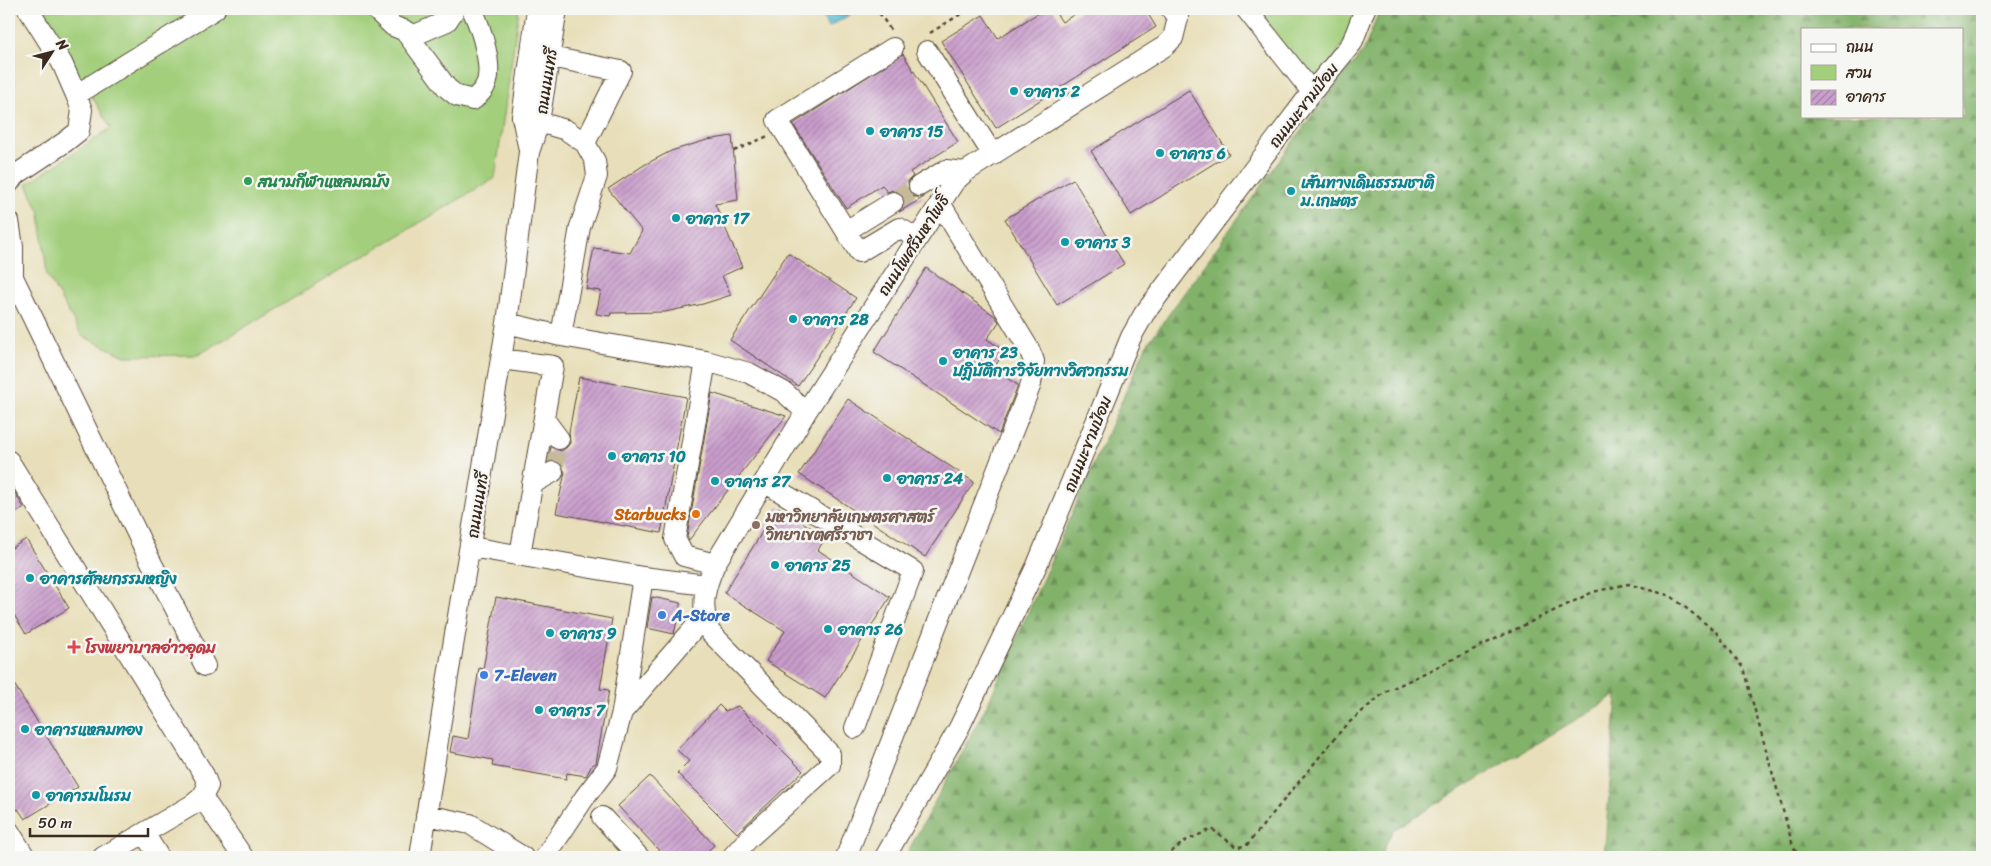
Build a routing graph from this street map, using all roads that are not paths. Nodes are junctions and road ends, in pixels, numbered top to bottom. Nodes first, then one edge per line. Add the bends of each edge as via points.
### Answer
1 (28, 9) edge
2 (215, 9) edge
3 (376, 9) edge
4 (455, 9) edge
5 (472, 9) edge
6 (537, 9) edge
7 (557, 9) edge
8 (1171, 9) edge
9 (1246, 9) edge
10 (1365, 9) edge
11 (404, 30) junction
12 (894, 42) road end
13 (926, 44) road end
14 (550, 57) junction
15 (1312, 92) junction
16 (76, 95) junction
17 (540, 122) junction
18 (585, 143) junction
19 (529, 152) junction
20 (993, 154) junction
21 (965, 172) junction
22 (9, 183) edge
23 (919, 186) tunnel mouth
24 (893, 202) tunnel mouth
25 (940, 203) junction
26 (9, 221) edge
27 (846, 231) junction
28 (918, 238) junction
29 (13, 277) junction
30 (9, 299) edge
31 (507, 324) junction
32 (561, 336) junction
33 (501, 359) junction
34 (706, 361) junction
35 (806, 412) junction
36 (544, 419) junction
37 (559, 439) dead end
38 (9, 461) edge
39 (553, 472) dead end
40 (764, 482) junction
41 (532, 484) junction
42 (471, 548) junction
43 (520, 555) junction
44 (715, 564) junction
45 (643, 577) junction
46 (706, 585) junction
47 (704, 617) junction
48 (205, 666) dead end
49 (622, 712) junction
50 (855, 728) dead end
51 (202, 797) junction
52 (426, 814) junction
53 (602, 817) dead end
54 (9, 831) edge
55 (144, 833) junction
56 (25, 857) edge
57 (103, 857) edge
58 (159, 857) edge
59 (243, 857) edge
60 (420, 857) edge
61 (523, 857) edge
62 (545, 857) edge
63 (640, 857) edge
64 (732, 857) edge
65 (846, 857) edge
66 (885, 857) edge

1 - 16 street via 62,63
2 - 16 street
3 - 11 street via 393,26
4 - 11 street via 447,20 415,35
5 - 11 street via 479,25 489,73 486,87 473,100 457,96 447,88
6 - 19 street, ถนนนนทรี via 522,117
7 - 14 street, ถนนนนทรี
8 - 20 street, ถนนโพศรีมหาโพธิ์ via 1178,18 1173,38 1165,46
9 - 15 street
10 - 15 street, ถนนมะขามป้อม via 1352,43
12 - 27 street via 777,120
13 - 20 street
14 - 17 street, ถนนนนทรี
14 - 18 street via 621,70
15 - 66 street, ถนนมะขามป้อม via 1144,314 1131,337 1038,565 958,728
16 - 22 street via 82,110 79,131 14,176
17 - 18 street via 566,130
17 - 19 street, ถนนนนทรี
18 - 32 street via 595,161 598,176 580,227
19 - 31 street, ถนนนนทรี
20 - 21 street, ถนนโพศรีมหาโพธิ์
21 - 23 street via 946,170
21 - 25 street, ถนนโพศรีมหาโพธิ์
24 - 27 street
25 - 28 street, ถนนโพศรีมหาโพธิ์
25 - 65 street via 1029,349 1034,361 1031,384
26 - 29 street
27 - 28 street via 859,252 899,228
28 - 35 street, ถนนโพศรีมหาโพธิ์
29 - 30 street
29 - 48 street
31 - 32 street
31 - 33 street, ถนนนนทรี
32 - 34 street
33 - 36 street via 553,366
33 - 42 street, ถนนนนทรี
34 - 35 street via 749,373 784,392
34 - 44 street via 675,540 684,556
35 - 40 street, ถนนโพศรีมหาโพธิ์
36 - 37 street
36 - 41 street
38 - 51 street via 204,775 208,786
39 - 41 street
40 - 44 street, ถนนโพศรีมหาโพธิ์
40 - 50 street via 913,571
41 - 43 street
42 - 43 street
42 - 52 street, ถนนนนทรี
43 - 45 street
44 - 46 street, ถนนโพศรีมหาโพธิ์
45 - 46 street
45 - 49 street
46 - 47 street, ถนนโพศรีมหาโพธิ์
47 - 49 street
47 - 64 street via 710,632 831,758 830,765
49 - 62 street via 607,768
51 - 55 street
51 - 59 street
52 - 60 street, ถนนนนทรี
52 - 61 street via 470,824
53 - 63 street
54 - 56 street
55 - 57 street
55 - 58 street

